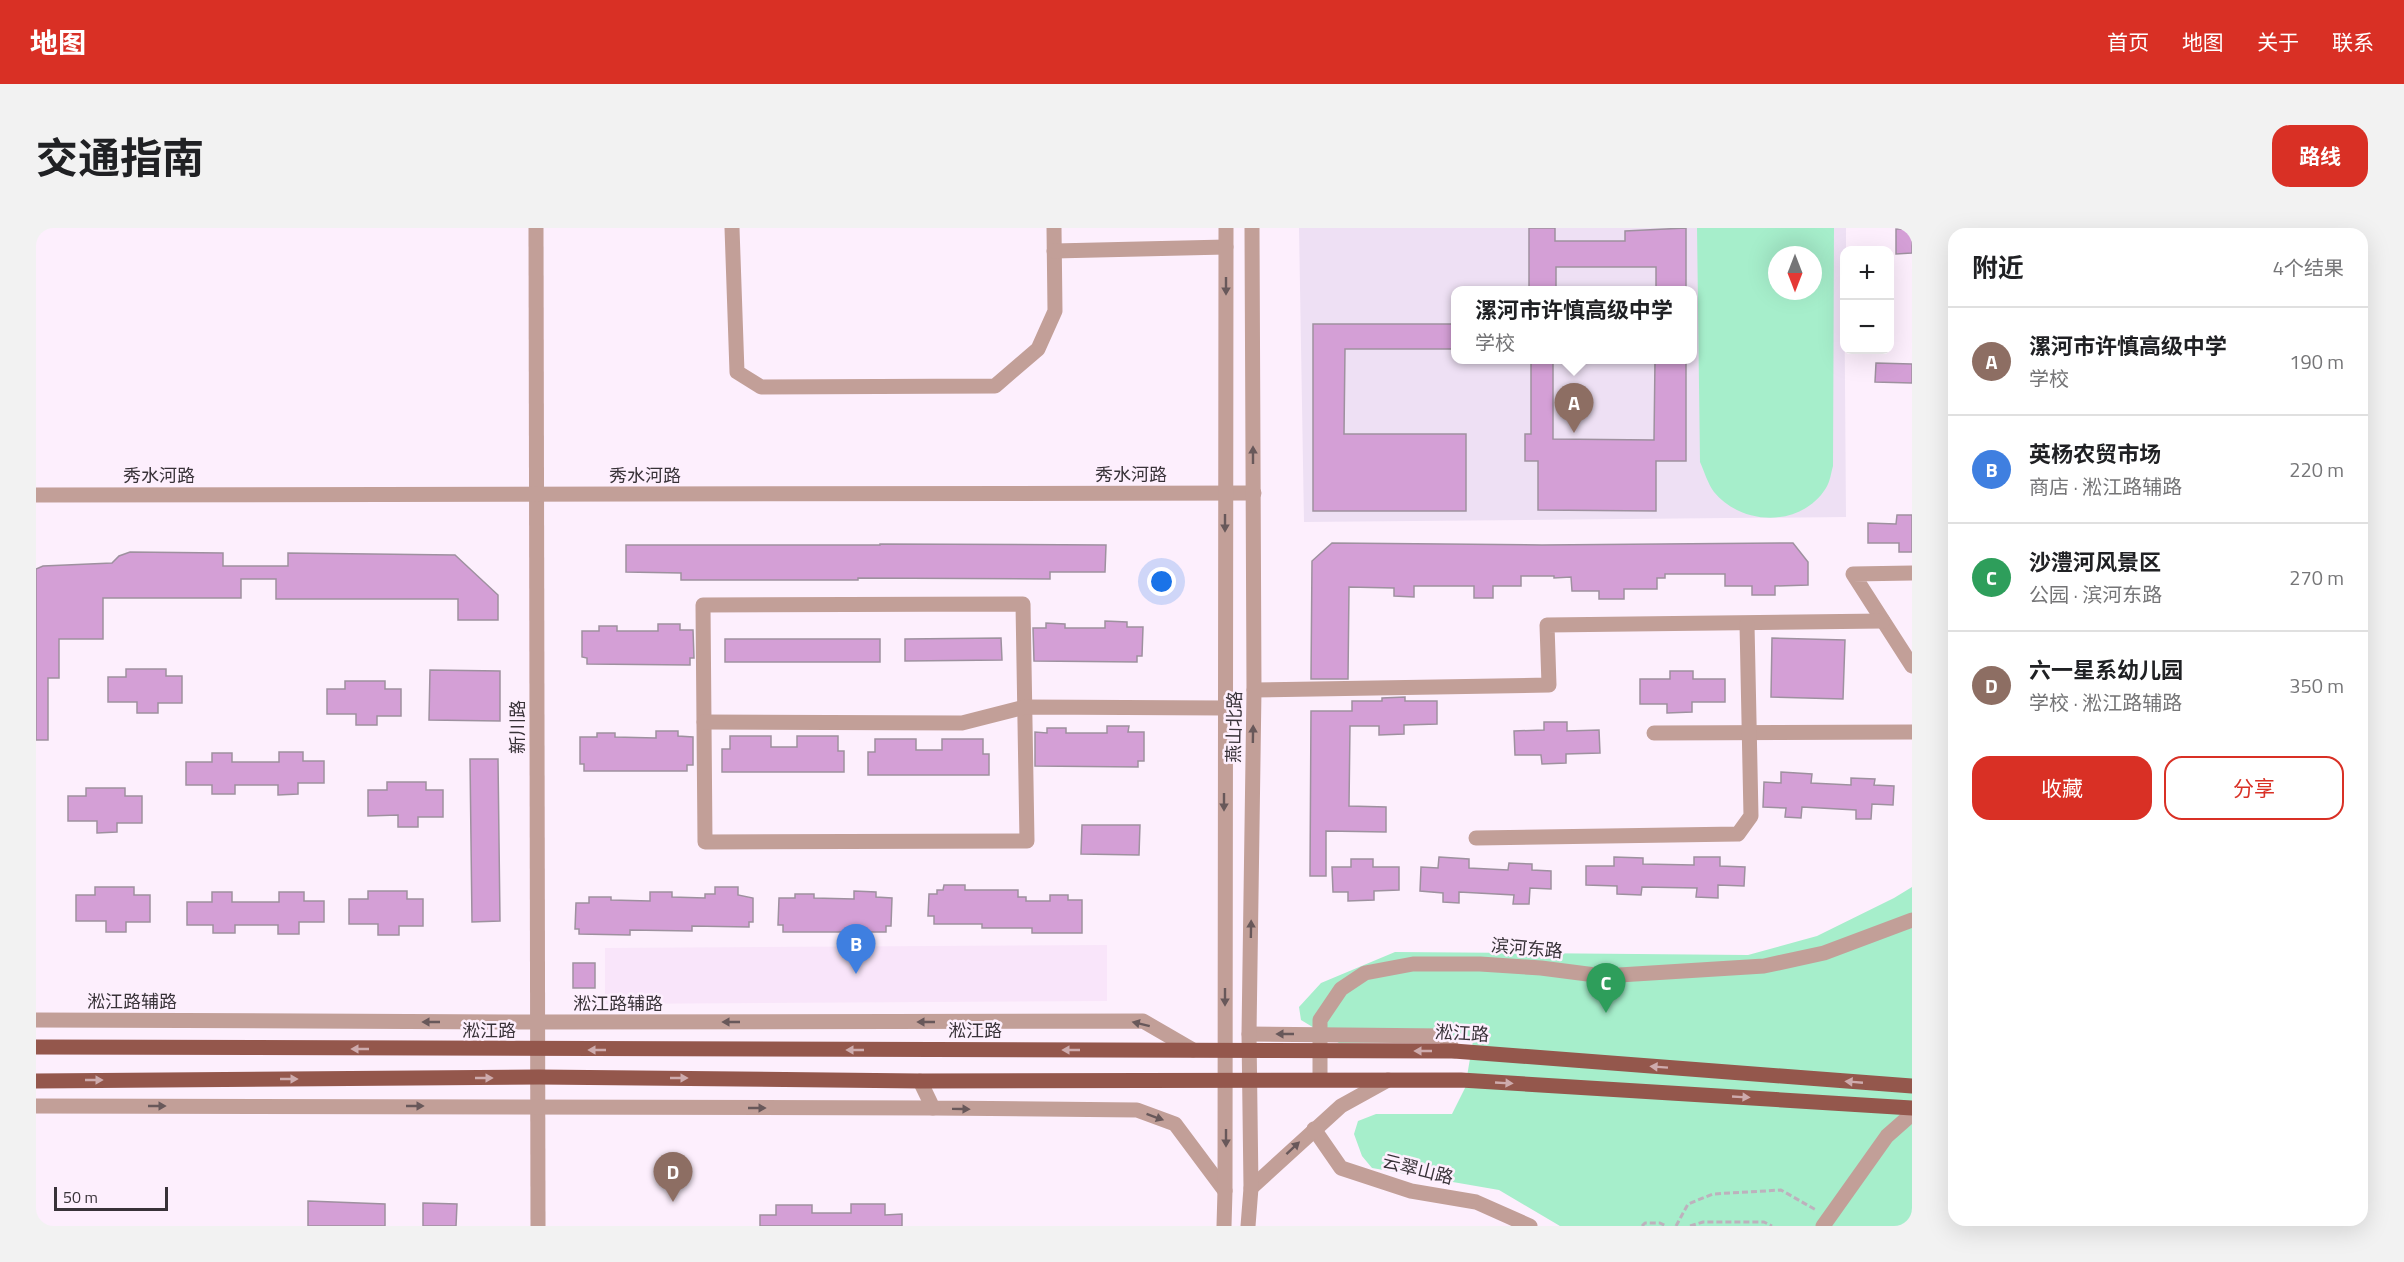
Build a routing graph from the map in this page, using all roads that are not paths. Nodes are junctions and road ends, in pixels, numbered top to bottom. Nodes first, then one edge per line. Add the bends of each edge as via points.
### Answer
1 (536, 228) edge
2 (732, 228) edge
3 (1054, 228) edge
4 (1226, 228) edge
5 (1252, 228) edge
6 (1226, 247) junction
7 (1054, 251) junction
8 (1226, 493) junction
9 (1254, 493) junction
10 (535, 494) junction
11 (36, 495) edge
12 (1912, 573) edge
13 (1883, 621) junction
14 (1747, 624) junction
15 (1912, 666) edge
16 (1254, 690) junction
17 (1025, 707) junction
18 (1224, 708) junction
19 (704, 722) junction
20 (1912, 732) edge
21 (1654, 733) dead end
22 (1748, 733) junction
23 (1476, 838) dead end
24 (1912, 920) edge
25 (36, 1020) edge
26 (539, 1022) junction
27 (1249, 1034) junction
28 (1320, 1034) junction
29 (36, 1047) edge
30 (539, 1050) junction
31 (1193, 1050) junction
32 (1225, 1051) junction
33 (1249, 1051) junction
34 (1319, 1051) junction
35 (1454, 1051) junction
36 (539, 1077) junction
37 (1320, 1079) junction
38 (1226, 1080) junction
39 (1249, 1080) junction
40 (1388, 1080) junction
41 (36, 1081) edge
42 (920, 1081) junction
43 (1912, 1086) edge
44 (36, 1106) edge
45 (538, 1107) junction
46 (933, 1108) junction
47 (1912, 1108) edge
48 (1912, 1114) edge
49 (1314, 1129) junction
50 (1251, 1188) junction
51 (1225, 1191) junction
52 (1826, 1222) edge
53 (538, 1226) edge
54 (1224, 1226) edge
55 (1248, 1226) edge
56 (1530, 1226) edge

1 - 10 street, 新川路
2 - 7 street via 737,372 761,387 995,387 1038,349 1055,310
3 - 7 street
4 - 6 street, 燕山北路
9 -> 5 street, 燕山北路
6 - 7 street
6 -> 8 street, 燕山北路
8 - 9 street, 秀水河路
8 - 10 street, 秀水河路
8 -> 18 street, 燕山北路
9 - 16 street, 燕山北路
10 - 11 street, 秀水河路
10 - 26 street, 新川路
12 - 13 street via 1853,573
13 - 14 street
13 - 15 street
14 - 16 street via 1547,625 1549,685
14 - 22 street
27 -> 16 street, 燕山北路
17 - 18 street
17 - 19 street via 962,723
17 - 19 street via 1023,604 703,605
17 - 19 street via 1027,841 705,842
18 -> 32 street, 燕山北路
20 - 22 street
21 - 22 street
22 - 23 street via 1750,816 1738,834
24 - 28 street, 滨河东路 via 1824,953 1764,966 1604,976 1490,964 1413,964 1365,974 1341,989 1320,1020
26 -> 25 street, 淞江路辅路
26 - 30 street, 新川路
31 -> 26 street, 淞江路辅路 via 1143,1021
28 -> 27 street
27 - 33 street, 燕山北路
28 - 34 street, 滨河东路
28 - 35 street via 1444,1036
30 -> 29 main road, 淞江路
31 -> 30 main road, 淞江路
30 - 36 street, 新川路
31 - 32 main road, 淞江路
32 - 33 main road, 淞江路
32 - 38 street, 燕山北路
33 - 34 main road, 淞江路
33 - 39 street, 燕山北路
35 -> 34 main road, 淞江路
34 - 37 street, 滨河东路
43 -> 35 main road, 淞江路
41 -> 36 main road
36 -> 42 main road
36 - 45 street, 新川路
37 - 39 main road
37 - 40 main road
38 - 39 main road
38 - 42 main road
38 -> 51 street, 燕山北路
39 - 50 street, 燕山北路
40 -> 47 main road via 1461,1080
40 - 49 street via 1341,1106
42 - 46 street
44 -> 45 street
45 -> 46 street
45 - 53 street, 新川路
46 -> 51 street via 1137,1110 1174,1124
48 - 52 street via 1887,1136
50 -> 49 street
49 - 56 street, 云翠山路 via 1341,1168 1411,1191 1476,1202
50 - 55 street, 燕山北路
51 - 54 street, 燕山北路

